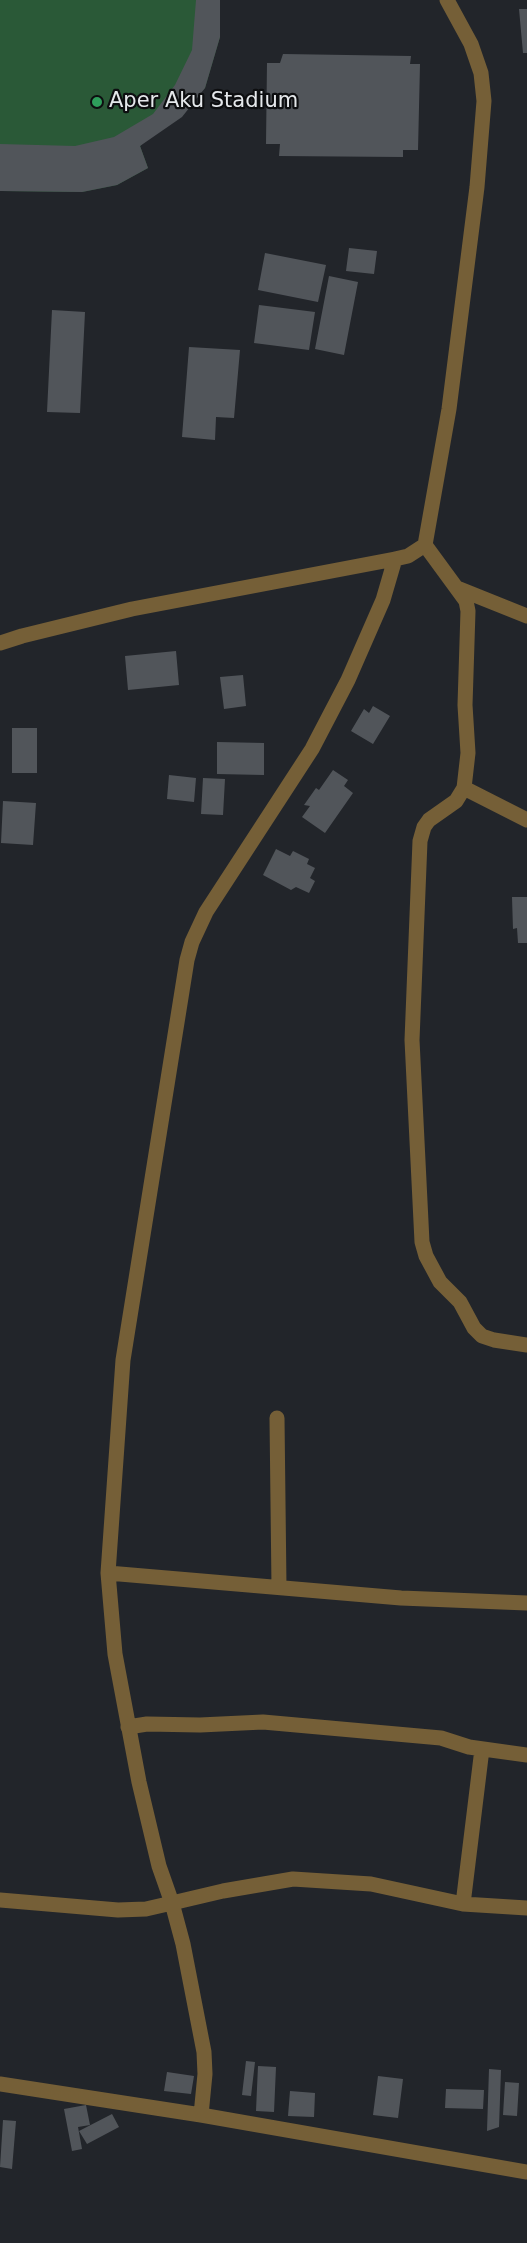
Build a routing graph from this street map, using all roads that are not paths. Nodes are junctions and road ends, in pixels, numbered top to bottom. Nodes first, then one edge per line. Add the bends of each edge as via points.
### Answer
1 (447, 0) edge
2 (425, 545) junction
3 (395, 559) junction
4 (457, 588) junction
5 (527, 616) edge
6 (0, 643) edge
7 (464, 788) junction
8 (527, 820) edge
9 (527, 1346) edge
10 (278, 1418) dead end
11 (108, 1573) junction
12 (279, 1587) junction
13 (527, 1603) edge
14 (128, 1727) junction
15 (482, 1749) junction
16 (527, 1755) edge
17 (0, 1900) edge
18 (172, 1903) junction
19 (464, 1904) junction
20 (527, 1908) edge
21 (0, 2084) edge
22 (201, 2115) junction
23 (527, 2172) edge

1 - 2 street via 471,44 481,73 484,101 449,409
2 - 3 street
2 - 4 street
3 - 6 street via 132,609
3 - 11 street via 383,600 312,749 206,912 192,942 123,1360
4 - 5 street
4 - 7 street via 468,611 468,753
7 - 8 street
7 - 9 street via 456,801 429,820 420,841 412,1040 422,1242 440,1282 460,1302 474,1329 494,1340
10 - 12 street
11 - 12 street
11 - 14 street via 115,1654
12 - 13 street via 401,1598
14 - 15 street via 263,1722 441,1738
14 - 18 street via 159,1866
15 - 16 street
15 - 19 street
17 - 18 street via 118,1910
18 - 19 street via 293,1880 371,1884
18 - 22 street via 204,2052
19 - 20 street
21 - 22 street
22 - 23 street

